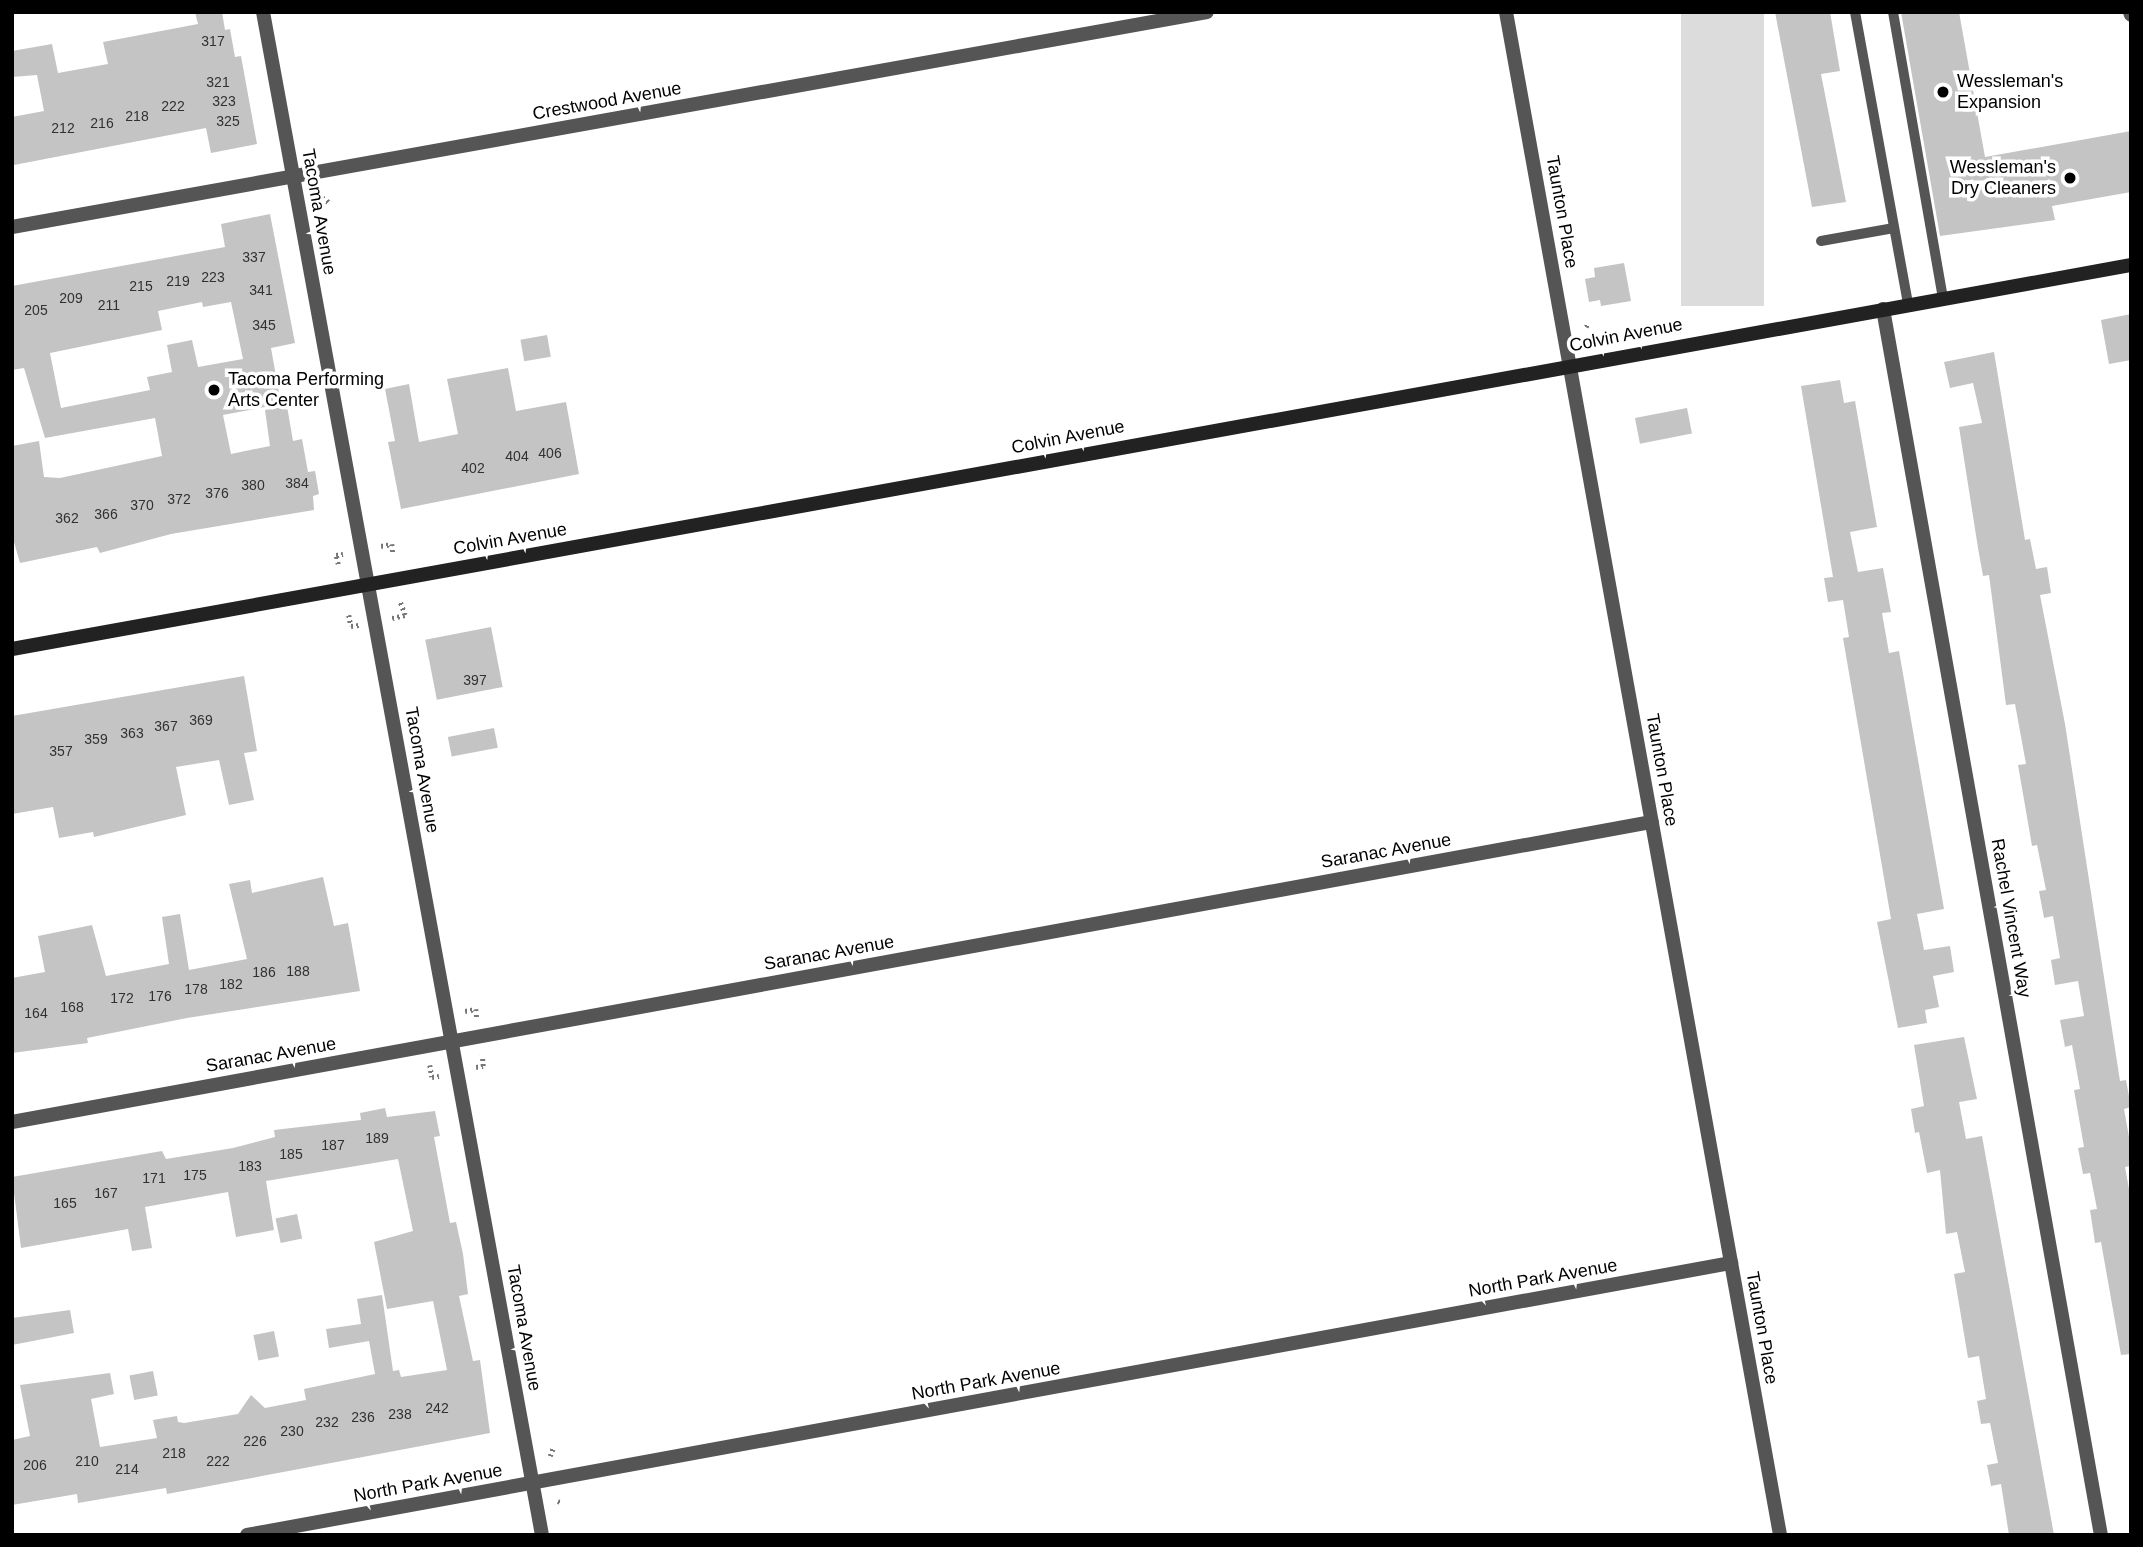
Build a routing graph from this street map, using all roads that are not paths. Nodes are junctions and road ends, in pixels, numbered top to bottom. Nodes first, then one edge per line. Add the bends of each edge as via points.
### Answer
1 (263, 12) edge
2 (1208, 12) edge
3 (1506, 12) edge
4 (1855, 12) edge
5 (1894, 12) edge
6 (293, 177) junction
7 (12, 227) edge
8 (1894, 228) junction
9 (1821, 241) dead end
10 (2131, 264) edge
11 (1943, 298) junction
12 (1908, 304) junction
13 (1883, 309) junction
14 (1570, 365) junction
15 (369, 584) junction
16 (12, 649) edge
17 (1652, 822) junction
18 (452, 1042) junction
19 (12, 1122) edge
20 (1731, 1263) junction
21 (533, 1484) junction
22 (247, 1535) edge
23 (542, 1535) edge
24 (1780, 1535) edge
25 (2101, 1535) edge

1 - 6 street, Tacoma Avenue
2 - 6 street, Crestwood Avenue
3 - 14 street, Taunton Place
4 - 8 lane
5 - 11 lane
6 - 7 street, Crestwood Avenue
6 - 15 street, Tacoma Avenue
8 - 9 lane
8 - 12 lane
10 - 11 street, Colvin Avenue
11 - 12 street, Colvin Avenue
12 - 13 street, Colvin Avenue
13 - 14 street, Colvin Avenue
13 - 25 street, Rachel Vincent Way
14 - 15 street, Colvin Avenue
14 - 17 street, Taunton Place
15 - 16 street, Colvin Avenue
15 - 18 street, Tacoma Avenue
17 - 18 street, Saranac Avenue
17 - 20 street, Taunton Place
18 - 19 street, Saranac Avenue
18 - 21 street, Tacoma Avenue
20 - 21 street, North Park Avenue
20 - 24 street, Taunton Place
21 - 22 street, North Park Avenue
21 - 23 street, Tacoma Avenue

